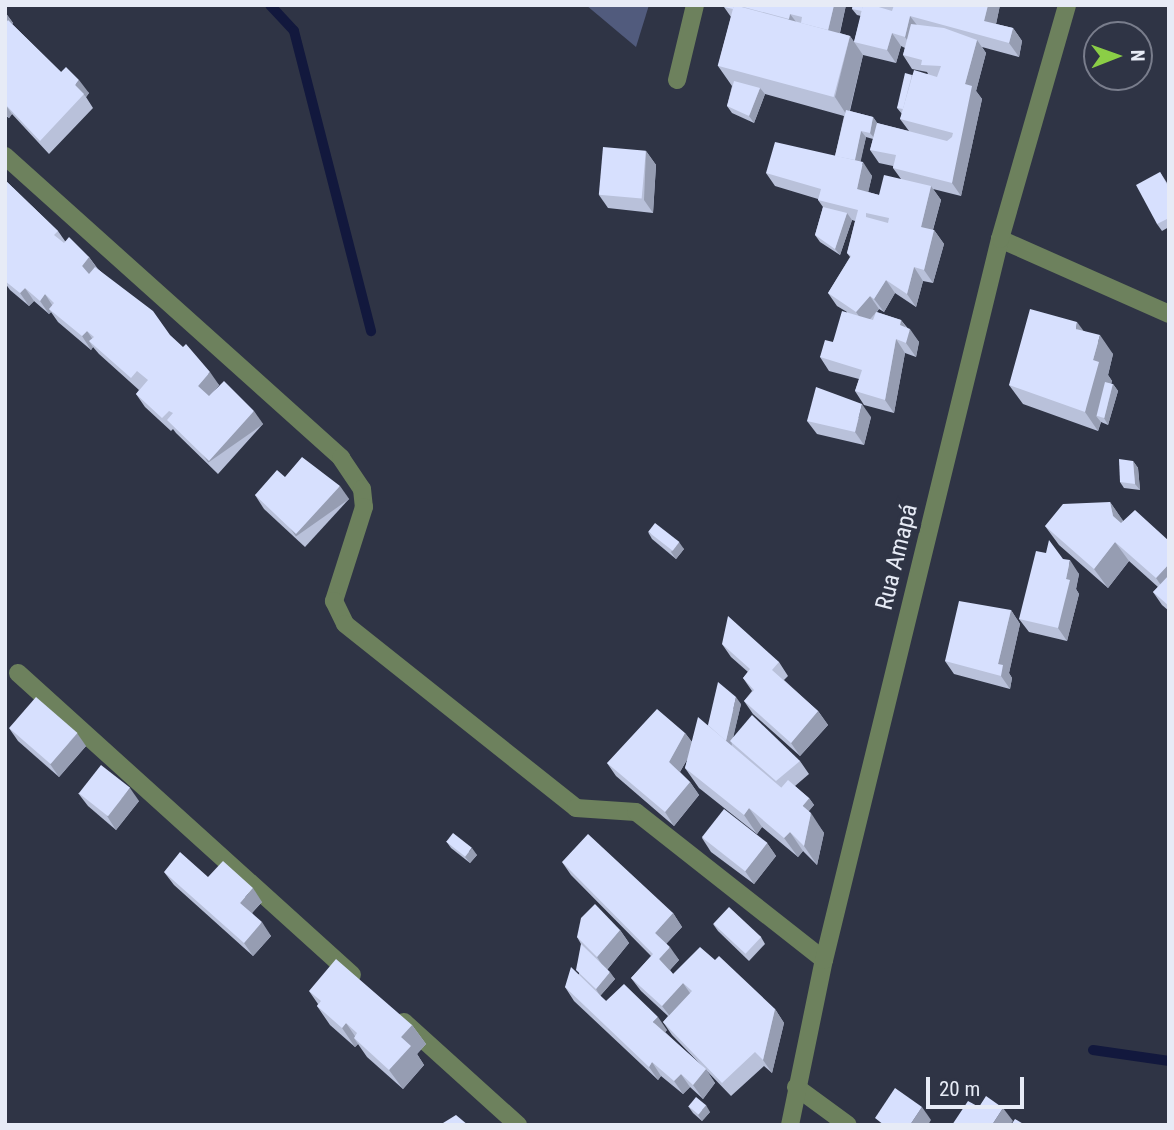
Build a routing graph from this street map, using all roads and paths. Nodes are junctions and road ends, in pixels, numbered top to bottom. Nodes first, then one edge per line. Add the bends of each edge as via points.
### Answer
1 (695, 5) edge
2 (1066, 5) edge
3 (677, 80) dead end
4 (5, 156) edge
5 (1000, 239) junction
6 (1169, 314) edge
7 (18, 673) dead end
8 (824, 960) junction
9 (365, 986) edge
10 (386, 1005) edge
11 (796, 1087) junction
12 (518, 1125) edge
13 (790, 1125) edge
14 (848, 1125) edge

1 - 3 street
2 - 5 street, Rua Amapá
4 - 8 street via 341,458 362,489 364,507 334,601 345,624 576,808 636,812
5 - 6 street
5 - 8 street, Rua Amapá
7 - 9 street
8 - 11 street, Rua Amapá
10 - 12 street
11 - 13 street, Rua Amapá
11 - 14 street

